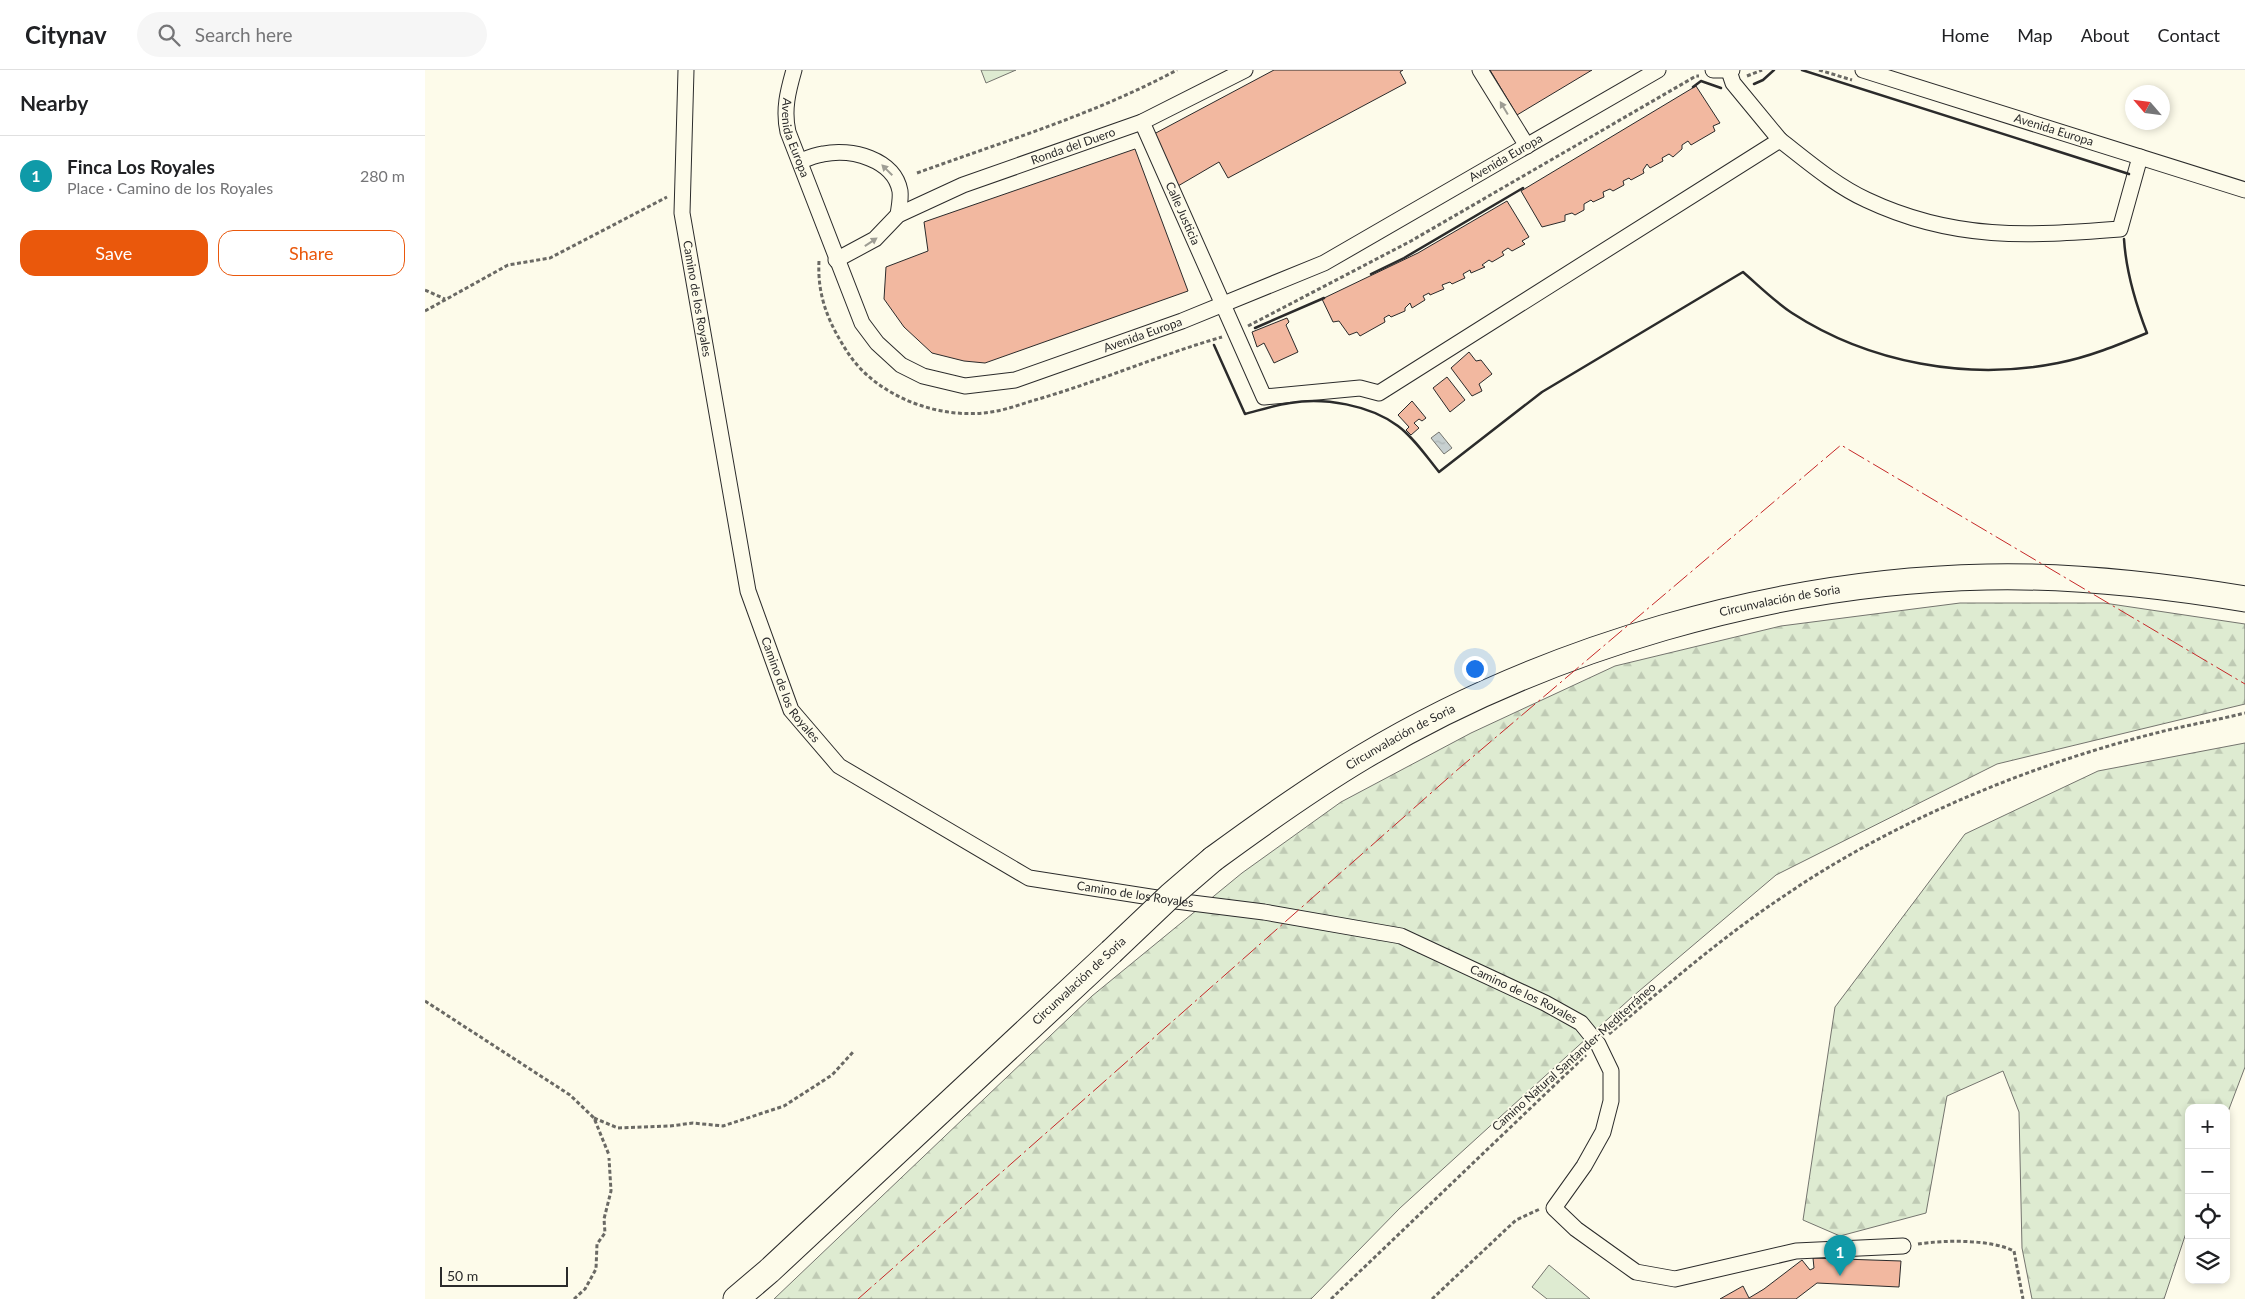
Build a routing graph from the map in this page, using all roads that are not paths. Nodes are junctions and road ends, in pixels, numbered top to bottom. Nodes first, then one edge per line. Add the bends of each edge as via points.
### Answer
1 (686, 70) edge
2 (794, 70) edge
3 (1245, 70) edge
4 (1480, 70) edge
5 (1657, 70) edge
6 (1713, 70) edge
7 (1731, 70) edge
8 (1863, 70) edge
9 (1143, 122) junction
10 (1780, 140) junction
11 (1527, 146) junction
12 (2139, 157) junction
13 (801, 161) junction
14 (2245, 190) edge
15 (898, 215) junction
16 (836, 260) junction
17 (1223, 305) junction
18 (2245, 599) edge
19 (1903, 1246) road end
20 (736, 1299) edge

1 - 19 street, Camino de los Royales via 682,213 748,591 791,710 839,766 1029,878 1265,912 1401,936 1581,1023 1598,1044 1611,1071 1611,1101 1603,1132 1554,1208 1576,1229 1636,1272 1675,1279 1796,1251
2 - 13 street, Avenida Europa via 785,119
3 - 9 street, Ronda del Duero
11 -> 4 street
5 - 11 street, Avenida Europa
6 - 7 street
7 - 10 street via 1733,83
8 - 12 street, Avenida Europa
9 - 15 street, Ronda del Duero via 963,184
9 - 17 street, Calle Justicia
10 - 12 street via 1815,168 1866,200 1911,219 1992,233 2039,235 2120,229
10 - 17 street, Calle Justicia via 1379,393 1360,388 1264,397
11 - 17 street, Avenida Europa via 1324,263
12 - 14 street, Avenida Europa
15 -> 13 street via 899,189 891,172 882,164 846,152 821,154
13 - 16 street, Avenida Europa
16 -> 15 street, Ronda del Duero via 875,239
16 - 17 street, Avenida Europa via 862,323 877,343 901,365 923,376 965,386 1015,380
18 - 20 highway, Circunvalación de Soria, bridge via 2100,580 1987,577 1887,584 1817,594 1669,625 1568,658 1423,724 1364,756 1285,806 1213,859

